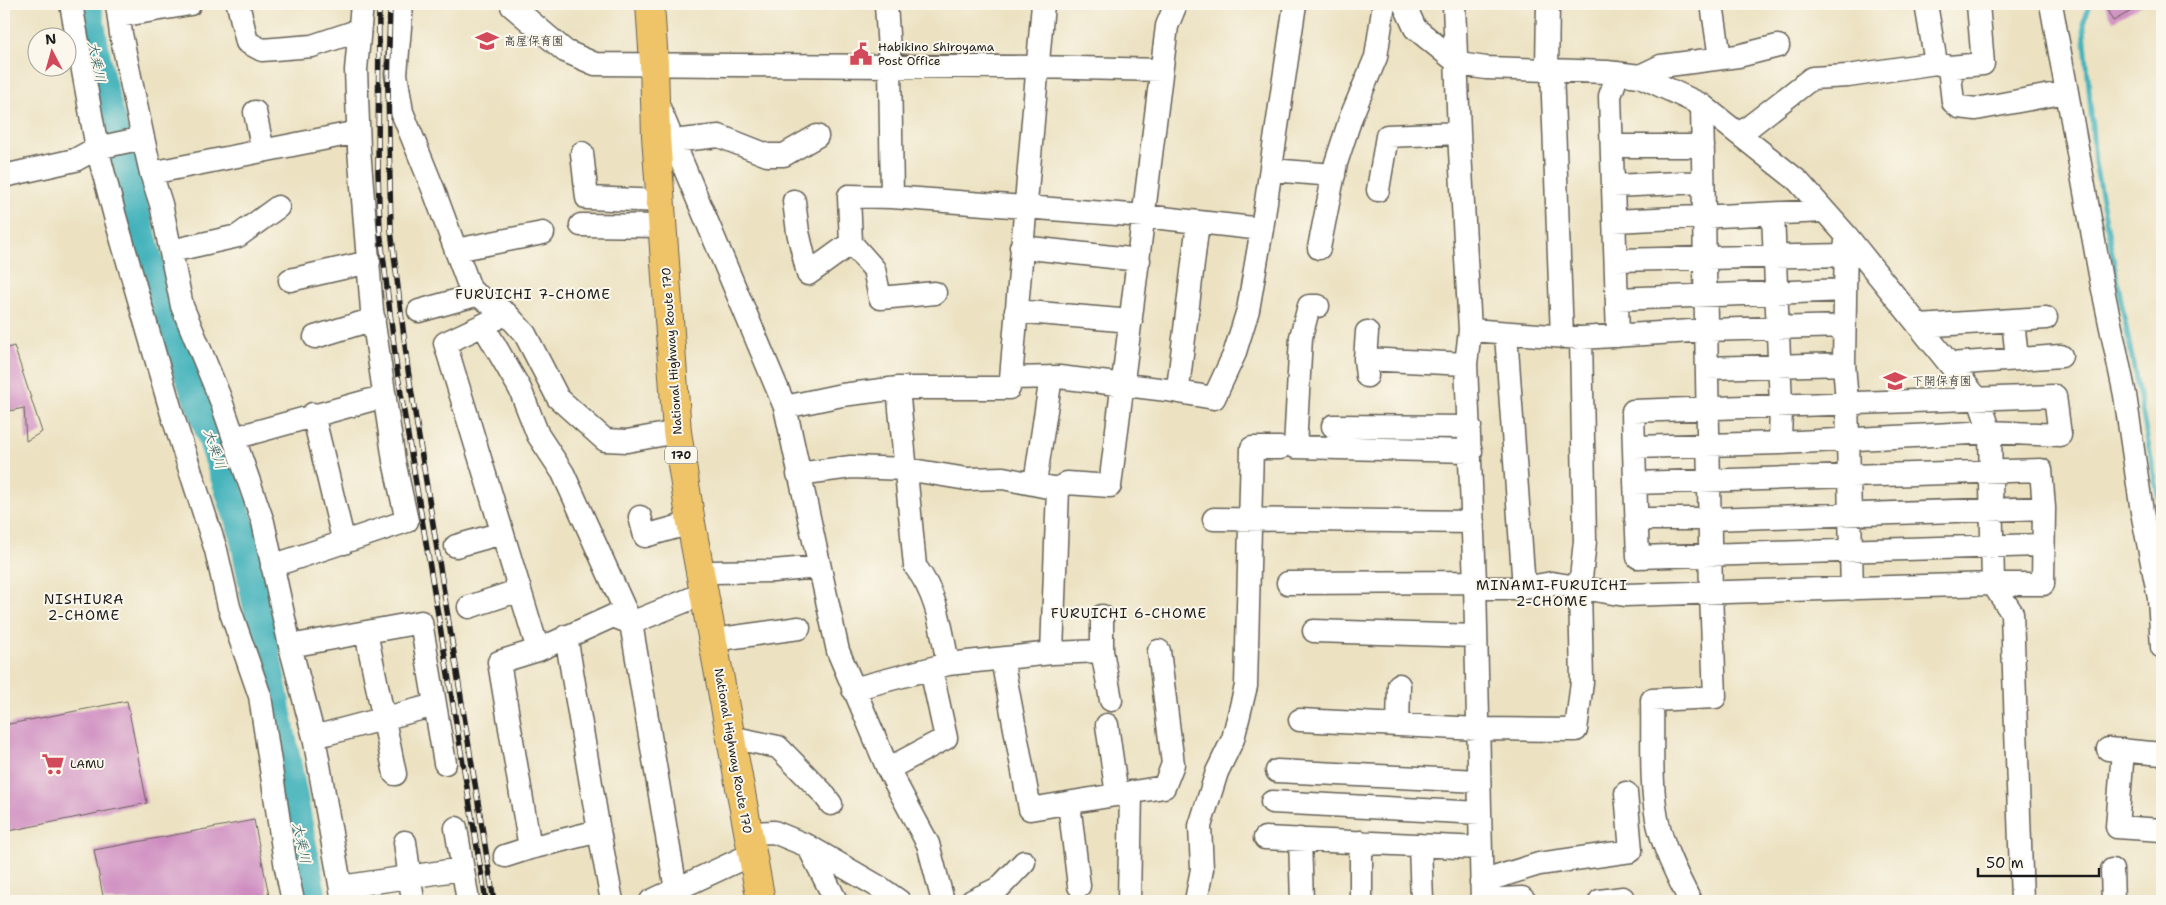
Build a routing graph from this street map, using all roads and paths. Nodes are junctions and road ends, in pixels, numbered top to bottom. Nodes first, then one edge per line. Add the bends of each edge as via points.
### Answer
1 (71, 4) edge
2 (190, 4) edge
3 (238, 4) edge
4 (362, 4) edge
5 (402, 4) edge
6 (650, 4) edge
7 (886, 4) edge
8 (1043, 4) edge
9 (1176, 4) edge
10 (1295, 4) edge
11 (1384, 4) edge
12 (1404, 4) edge
13 (1454, 4) edge
14 (1548, 4) edge
15 (1712, 4) edge
16 (1926, 4) edge
17 (1978, 4) edge
18 (2051, 4) edge
19 (512, 6) dead end
20 (118, 10) edge
21 (360, 30) junction
22 (1778, 46) dead end
23 (1720, 58) junction
24 (1456, 61) junction
25 (654, 63) junction
26 (1943, 65) junction
27 (890, 66) junction
28 (1036, 67) junction
29 (1161, 70) junction
30 (1549, 70) junction
31 (1629, 75) junction
32 (2067, 92) junction
33 (1702, 105) junction
34 (255, 112) dead end
35 (358, 132) junction
36 (1458, 133) junction
37 (1740, 134) junction
38 (817, 136) dead end
39 (143, 138) junction
40 (664, 139) junction
41 (1612, 146) junction
42 (1703, 146) junction
43 (97, 148) junction
44 (263, 151) junction
45 (582, 153) dead end
46 (1271, 170) junction
47 (151, 173) junction
48 (1334, 175) junction
49 (4, 176) edge
50 (1703, 182) junction
51 (1613, 186) junction
52 (1378, 190) dead end
53 (892, 197) junction
54 (794, 201) dead end
55 (278, 208) dead end
56 (1024, 208) junction
57 (1824, 211) junction
58 (662, 213) junction
59 (1773, 214) junction
60 (1144, 216) junction
61 (1704, 218) junction
62 (1614, 221) junction
63 (1198, 222) junction
64 (580, 225) dead end
65 (1262, 229) junction
66 (543, 233) dead end
67 (851, 243) junction
68 (1846, 245) junction
69 (1021, 246) junction
70 (1319, 248) dead end
71 (456, 250) junction
72 (171, 251) junction
73 (1774, 257) junction
74 (1705, 259) junction
75 (1139, 260) junction
76 (1616, 260) junction
77 (369, 262) junction
78 (290, 280) dead end
79 (1844, 290) junction
80 (1775, 292) junction
81 (935, 293) dead end
82 (1706, 294) junction
83 (476, 295) junction
84 (1617, 299) junction
85 (1318, 306) dead end
86 (1016, 311) junction
87 (419, 312) dead end
88 (507, 314) junction
89 (2046, 318) dead end
90 (374, 319) junction
91 (2014, 320) junction
92 (1131, 321) junction
93 (483, 325) junction
94 (1844, 326) junction
95 (1919, 326) junction
96 (1776, 328) junction
97 (1470, 330) junction
98 (1707, 330) junction
99 (1367, 332) dead end
100 (1506, 334) junction
101 (1618, 336) junction
102 (315, 337) dead end
103 (1571, 337) junction
104 (2061, 356) dead end
105 (2017, 359) junction
106 (1466, 364) junction
107 (1844, 364) junction
108 (1950, 364) junction
109 (1779, 366) junction
110 (1707, 368) junction
111 (1051, 377) junction
112 (1124, 385) junction
113 (898, 388) junction
114 (1009, 388) dead end
115 (1167, 390) junction
116 (385, 396) junction
117 (1976, 398) junction
118 (1847, 402) junction
119 (1781, 405) junction
120 (785, 407) junction
121 (1708, 408) junction
122 (313, 414) junction
123 (1333, 426) dead end
124 (1470, 427) junction
125 (678, 432) junction
126 (1990, 432) junction
127 (234, 438) junction
128 (1849, 440) junction
129 (1780, 443) junction
130 (1709, 446) junction
131 (1634, 447) junction
132 (1280, 448) dead end
133 (1471, 451) junction
134 (906, 469) junction
135 (1991, 472) junction
136 (798, 474) junction
137 (1849, 476) junction
138 (1710, 480) junction
139 (1035, 483) junction
140 (1634, 483) junction
141 (1058, 489) junction
142 (2044, 508) junction
143 (1992, 509) junction
144 (1850, 515) junction
145 (640, 517) dead end
146 (1214, 519) dead end
147 (1636, 519) junction
148 (1710, 519) junction
149 (1250, 520) junction
150 (1473, 522) junction
151 (691, 523) junction
152 (502, 534) junction
153 (344, 543) junction
154 (2043, 545) junction
155 (456, 546) dead end
156 (1992, 546) junction
157 (1851, 550) junction
158 (1710, 556) junction
159 (272, 566) junction
160 (819, 567) junction
161 (704, 584) junction
162 (1288, 584) dead end
163 (1993, 584) junction
164 (1475, 585) junction
165 (1524, 588) junction
166 (1580, 588) junction
167 (1852, 589) junction
168 (520, 590) junction
169 (1711, 593) junction
170 (469, 607) dead end
171 (1102, 616) dead end
172 (631, 623) junction
173 (800, 628) dead end
174 (1314, 631) dead end
175 (366, 632) junction
176 (566, 636) junction
177 (1476, 636) junction
178 (713, 640) junction
179 (290, 646) junction
180 (2162, 647) edge
181 (538, 650) junction
182 (1102, 651) junction
183 (1159, 651) dead end
184 (1052, 654) junction
185 (1002, 659) junction
186 (940, 666) junction
187 (1399, 685) dead end
188 (853, 689) junction
189 (1111, 700) dead end
190 (435, 705) junction
191 (384, 718) junction
192 (1300, 720) dead end
193 (1398, 725) junction
194 (1107, 726) dead end
195 (1478, 729) junction
196 (314, 737) junction
197 (730, 737) junction
198 (2162, 754) edge
199 (445, 763) dead end
200 (888, 769) junction
201 (1277, 771) dead end
202 (395, 774) dead end
203 (1367, 775) junction
204 (1479, 781) junction
205 (1626, 793) dead end
206 (1124, 794) junction
207 (1272, 802) dead end
208 (1069, 803) junction
209 (831, 804) dead end
210 (1366, 807) junction
211 (1480, 813) junction
212 (456, 828) dead end
213 (2162, 830) edge
214 (599, 831) junction
215 (1266, 838) dead end
216 (1300, 839) junction
217 (405, 842) dead end
218 (1361, 842) junction
219 (750, 843) junction
220 (1420, 845) junction
221 (808, 846) junction
222 (530, 848) junction
223 (1480, 848) junction
224 (505, 856) dead end
225 (1024, 862) dead end
226 (462, 869) junction
227 (2112, 870) dead end
228 (409, 877) junction
229 (1080, 886) dead end
230 (676, 890) junction
231 (342, 894) edge
232 (1481, 894) edge
233 (948, 900) edge
234 (293, 901) edge
235 (413, 901) edge
236 (468, 901) edge
237 (612, 901) edge
238 (651, 901) edge
239 (761, 901) edge
240 (836, 901) edge
241 (899, 901) edge
242 (972, 901) edge
243 (1129, 901) edge
244 (1196, 901) edge
245 (1302, 901) edge
246 (1362, 901) edge
247 (1422, 901) edge
248 (1525, 901) edge
249 (1600, 901) edge
250 (1624, 901) edge
251 (1690, 901) edge
252 (2022, 901) edge
253 (2114, 901) edge

1 - 43 street
2 - 20 street
3 - 21 street via 248,42 262,50 312,46
4 - 21 street
5 - 71 street via 396,74 402,112
6 - 25 highway, National Highway Route 170 / 170
7 - 27 street
8 - 28 street
9 - 29 street via 1167,26
10 - 46 street
11 - 48 street via 1376,57 1351,117
12 - 24 street via 1415,28
13 - 24 street
14 - 30 street
15 - 23 street
16 - 26 street
17 - 26 street via 1983,64
18 - 32 street
19 - 25 street via 565,51 595,64
20 - 39 street
21 - 35 street via 356,70
22 - 23 street
23 - 31 street via 1661,66
24 - 30 street via 1486,68
24 - 36 street
25 - 27 street
25 - 40 highway, National Highway Route 170 / 170 via 655,97
26 - 32 street via 1953,102 1959,108 1976,110
26 - 37 street via 1812,78
27 - 28 street
27 - 53 street
28 - 29 street
28 - 56 street
29 - 60 street
30 - 31 street
30 - 103 street
31 - 33 street
31 - 41 street via 1610,96
32 - 180 street via 2125,395 2142,512 2159,598
33 - 37 street
33 - 42 street
34 - 44 street
35 - 44 street
35 - 77 street
36 - 52 street via 1387,136
36 - 97 street
37 - 57 street via 1798,182
38 - 40 street via 784,155 767,155 719,136
39 - 43 street
39 - 47 street
40 - 58 highway, National Highway Route 170 / 170
40 - 120 street
41 - 42 street
41 - 51 street
42 - 50 street
43 - 49 street via 75,160
43 - 234 street via 172,414 216,550 229,607 260,696
44 - 47 street
45 - 58 street via 587,198
46 - 48 street
46 - 65 street
47 - 72 street
48 - 70 street
50 - 51 street
50 - 61 street
51 - 62 street
53 - 56 street
53 - 67 street via 849,196
54 - 67 street via 808,274
55 - 72 street via 238,236
56 - 60 street
56 - 69 street
57 - 59 street
57 - 68 street
58 - 64 street
58 - 125 highway, National Highway Route 170 / 170
59 - 61 street
59 - 73 street
60 - 63 street
60 - 75 street
61 - 62 street
61 - 74 street
62 - 76 street
63 - 65 street
63 - 115 street via 1178,388
65 - 115 street via 1248,310 1234,355 1214,398
66 - 71 street
67 - 81 street via 874,269 880,298
68 - 73 street
68 - 79 street
68 - 95 street
69 - 75 street
69 - 86 street
71 - 83 street via 471,291
72 - 127 street via 182,306
73 - 74 street
73 - 80 street
74 - 76 street
74 - 82 street
75 - 92 street
76 - 84 street
77 - 78 street
77 - 90 street
79 - 80 street
79 - 94 street
80 - 82 street
80 - 96 street
82 - 84 street
82 - 98 street
83 - 87 street
83 - 88 street
84 - 101 street
85 - 133 street via 1309,306 1301,336 1295,447
86 - 92 street
86 - 111 street via 1011,378
88 - 93 street
88 - 125 street via 525,334 558,398 605,440 627,442
89 - 91 street
90 - 102 street
90 - 116 street
91 - 95 street
91 - 105 street
92 - 112 street
93 - 152 street via 446,343
93 - 172 street via 520,389 538,435 563,473
94 - 96 street
94 - 107 street
95 - 108 street
96 - 98 street
96 - 109 street
97 - 100 street
97 - 106 street
98 - 101 street
98 - 110 street
99 - 106 street via 1366,368
100 - 103 street
100 - 165 street
101 - 103 street
103 - 166 street via 1584,541
104 - 105 street
105 - 108 street
106 - 124 street
107 - 109 street
107 - 118 street
108 - 117 street
109 - 110 street
109 - 119 street
110 - 121 street
111 - 112 street
111 - 139 street
112 - 115 street
112 - 141 street via 1110,486 1067,483
113 - 114 street
113 - 120 street
113 - 134 street
116 - 122 street
116 - 153 street via 407,521
117 - 118 street
117 - 126 street
117 - 126 street via 2054,396 2060,435
118 - 119 street
118 - 128 street
119 - 121 street
119 - 129 street
120 - 136 street
121 - 130 street
121 - 131 street via 1634,411
122 - 127 street
122 - 153 street
123 - 124 street
124 - 133 street
125 - 151 highway, National Highway Route 170 / 170
126 - 128 street
126 - 135 street
127 - 159 street via 263,522
128 - 129 street
128 - 137 street
129 - 130 street
130 - 131 street
130 - 138 street
131 - 140 street
132 - 149 street via 1252,448
133 - 150 street
134 - 136 street via 851,467
134 - 139 street via 967,479 1004,478
134 - 186 street via 916,566 927,582 936,606
135 - 137 street
135 - 142 street via 2041,470
135 - 143 street
136 - 160 street
137 - 138 street
137 - 144 street
138 - 140 street
138 - 148 street
139 - 141 street
140 - 147 street
141 - 184 street
142 - 143 street
142 - 154 street
143 - 144 street
143 - 156 street
144 - 148 street
144 - 157 street
145 - 151 street via 645,536
146 - 149 street
147 - 148 street
147 - 158 street via 1638,557
148 - 158 street
149 - 150 street
149 - 244 street via 1246,686 1233,739 1217,772 1200,826 1202,869
150 - 164 street
151 - 161 highway, National Highway Route 170 / 170
152 - 155 street
152 - 168 street
153 - 159 street
154 - 156 street
154 - 163 street via 2043,584
156 - 157 street
156 - 163 street
157 - 158 street
157 - 167 street
158 - 169 street
159 - 179 street
160 - 161 street via 713,572
160 - 188 street via 838,651
161 - 172 street
161 - 178 highway, National Highway Route 170 / 170
162 - 164 street
163 - 167 street
163 - 252 street via 2012,613
164 - 165 street
164 - 177 street
165 - 166 street via 1552,583
166 - 169 street via 1625,595
166 - 195 street via 1582,682 1576,730
167 - 169 street
168 - 170 street
168 - 181 street
169 - 251 street via 1715,697 1652,700 1654,798 1658,820 1670,861
171 - 182 street
172 - 176 street via 613,616
172 - 230 street
173 - 178 street
174 - 177 street
175 - 179 street
175 - 190 street via 421,622
175 - 191 street
176 - 181 street
176 - 214 street
177 - 195 street
178 - 197 highway, National Highway Route 170 / 170
179 - 196 street
181 - 222 street via 499,662
182 - 184 street
182 - 189 street
183 - 206 street via 1173,764 1164,787
184 - 185 street
185 - 186 street
185 - 208 street via 1030,809
186 - 188 street
186 - 200 street via 946,738
187 - 193 street
188 - 200 street
190 - 191 street
190 - 199 street
191 - 196 street
191 - 202 street
192 - 193 street
193 - 195 street
194 - 206 street
195 - 204 street
196 - 231 street
197 - 209 street via 778,746
197 - 219 highway, National Highway Route 170 / 170
198 - 213 street via 2115,750 2117,827
200 - 233 street via 928,844
201 - 203 street
203 - 204 street
203 - 210 street
204 - 211 street
205 - 232 street via 1631,850 1539,864
206 - 208 street
206 - 243 street
207 - 210 street
208 - 229 street
210 - 211 street
211 - 223 street
212 - 226 street
214 - 222 street
214 - 237 street
215 - 216 street
216 - 218 street
216 - 245 street
217 - 228 street
218 - 220 street
218 - 246 street
219 - 221 street via 774,832
219 - 230 street
219 - 239 highway, National Highway Route 170 / 170
220 - 223 street
220 - 247 street
221 - 240 street
221 - 241 street
222 - 224 street
223 - 232 street
225 - 242 street via 998,888
226 - 228 street
226 - 236 street
227 - 253 street
228 - 231 street
228 - 235 street
230 - 238 street
232 - 248 street
249 - 250 street via 1623,898

